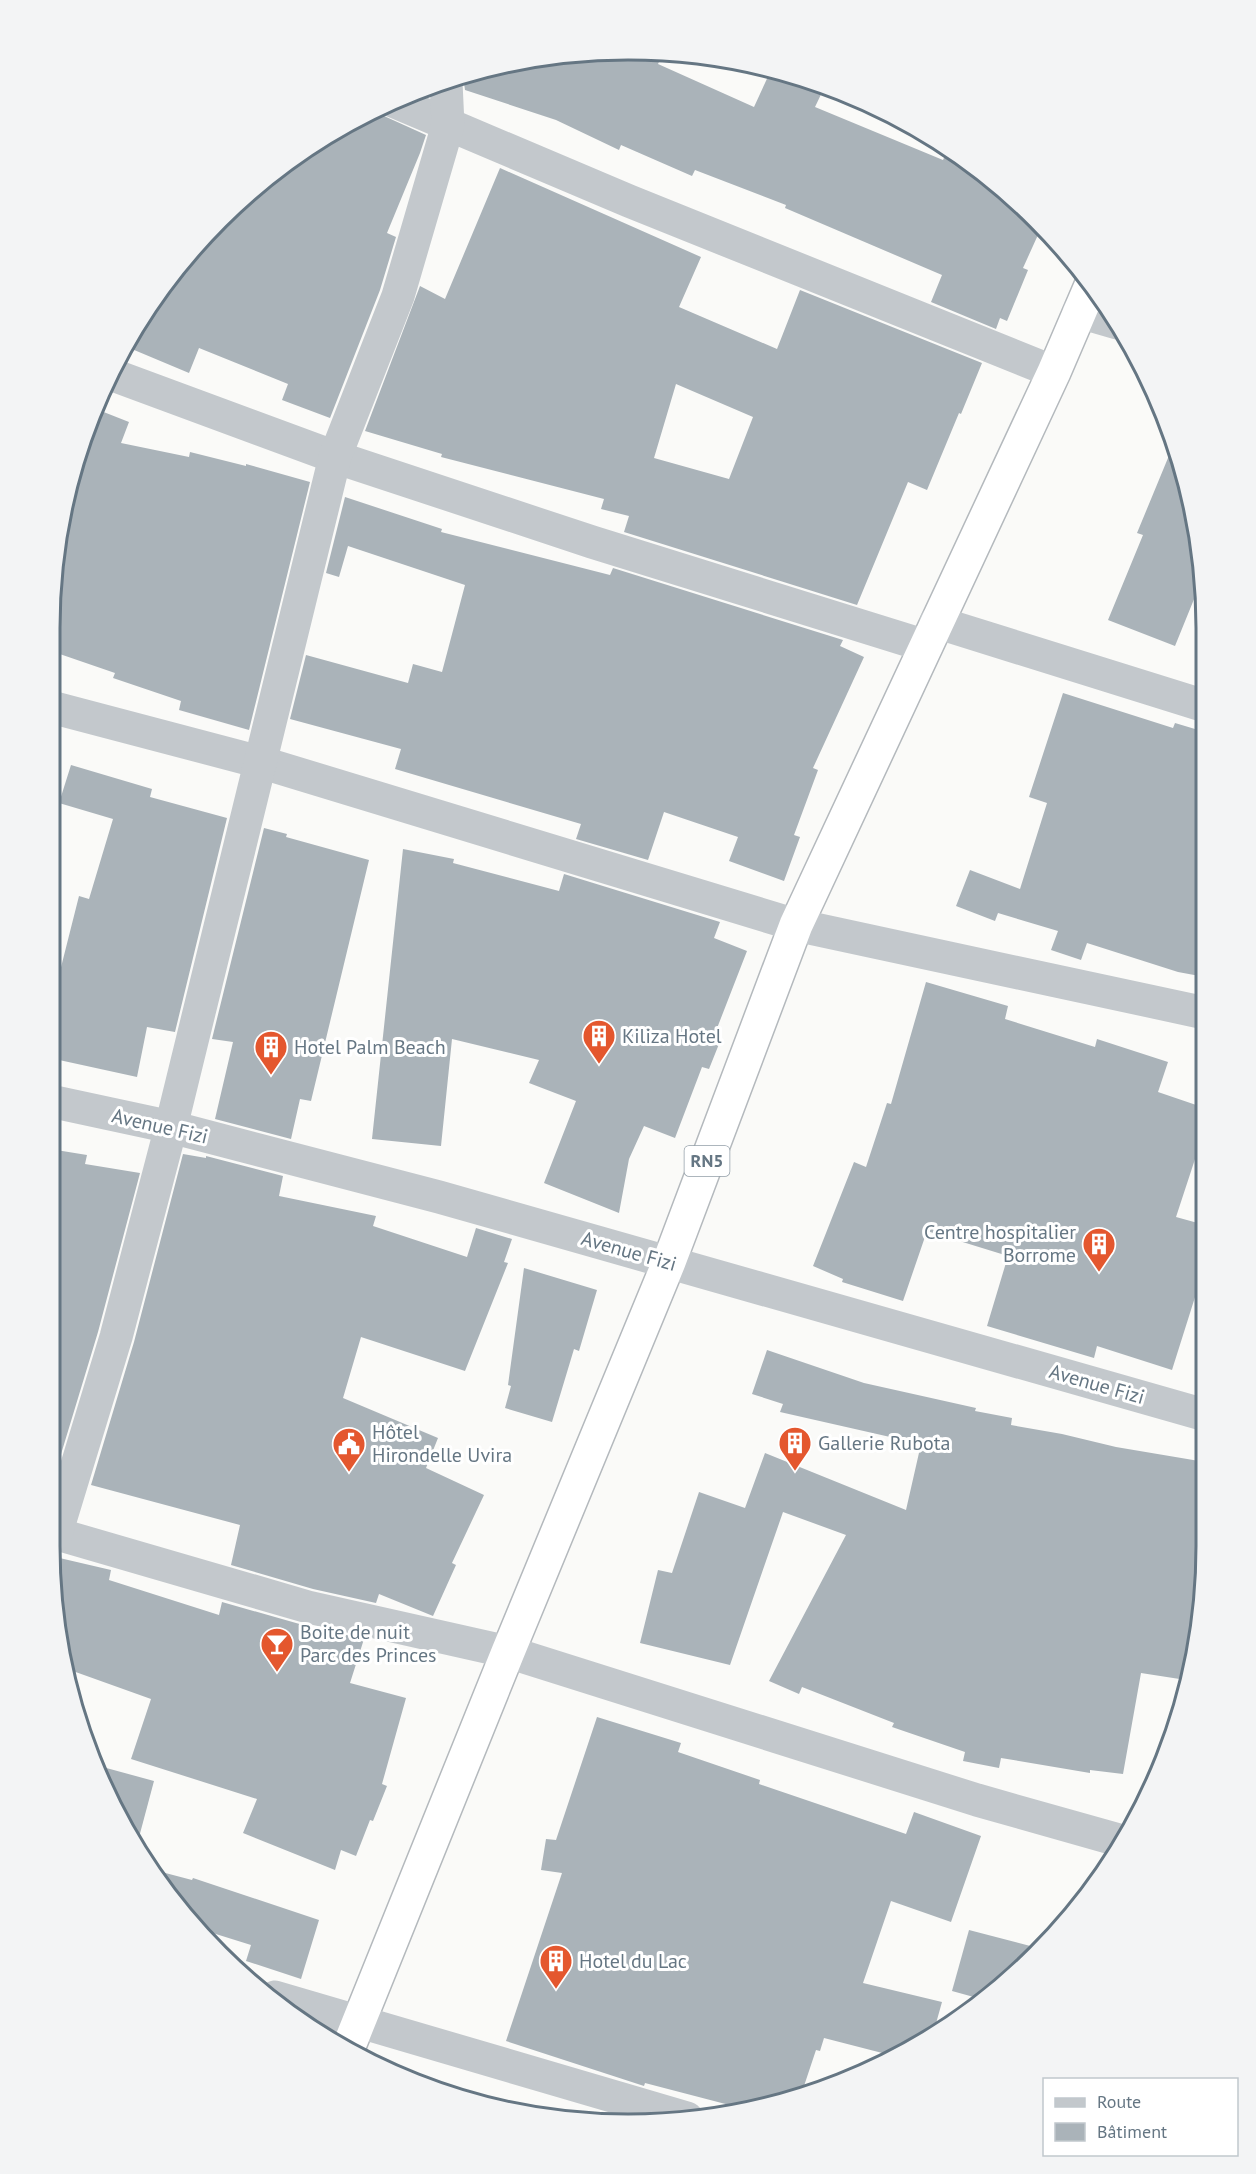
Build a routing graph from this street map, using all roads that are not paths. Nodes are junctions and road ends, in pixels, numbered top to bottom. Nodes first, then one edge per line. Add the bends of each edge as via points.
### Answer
1 (446, 90) edge
2 (404, 106) edge
3 (448, 126) junction
4 (1085, 300) edge
5 (1098, 310) edge
6 (1054, 372) junction
7 (119, 377) edge
8 (335, 458) junction
9 (931, 634) junction
10 (1196, 704) edge
11 (60, 709) edge
12 (260, 762) junction
13 (796, 925) junction
14 (1196, 1011) edge
15 (60, 1103) edge
16 (171, 1127) junction
17 (669, 1262) junction
18 (1196, 1412) edge
19 (60, 1511) edge
20 (60, 1535) edge
21 (508, 1652) junction
22 (1114, 1840) edge
23 (296, 2007) edge
24 (355, 2034) edge
25 (667, 2113) edge

1 - 3 street
2 - 3 street
3 - 6 street
3 - 8 street via 398,296
4 - 5 street
4 - 6 highway, RN5
6 - 9 highway, RN5
7 - 8 street
8 - 9 street via 592,542
8 - 12 street
9 - 10 street
9 - 13 highway, RN5
11 - 12 street
12 - 13 street
12 - 16 street
13 - 14 street
13 - 17 highway, RN5
15 - 16 street, Avenue Fizi
16 - 17 street, Avenue Fizi
16 - 19 street via 116,1337
17 - 18 street, Avenue Fizi
17 - 21 highway, RN5
20 - 21 street via 308,1606
21 - 22 street via 966,1797
21 - 24 highway, RN5
23 - 24 street
24 - 25 street

